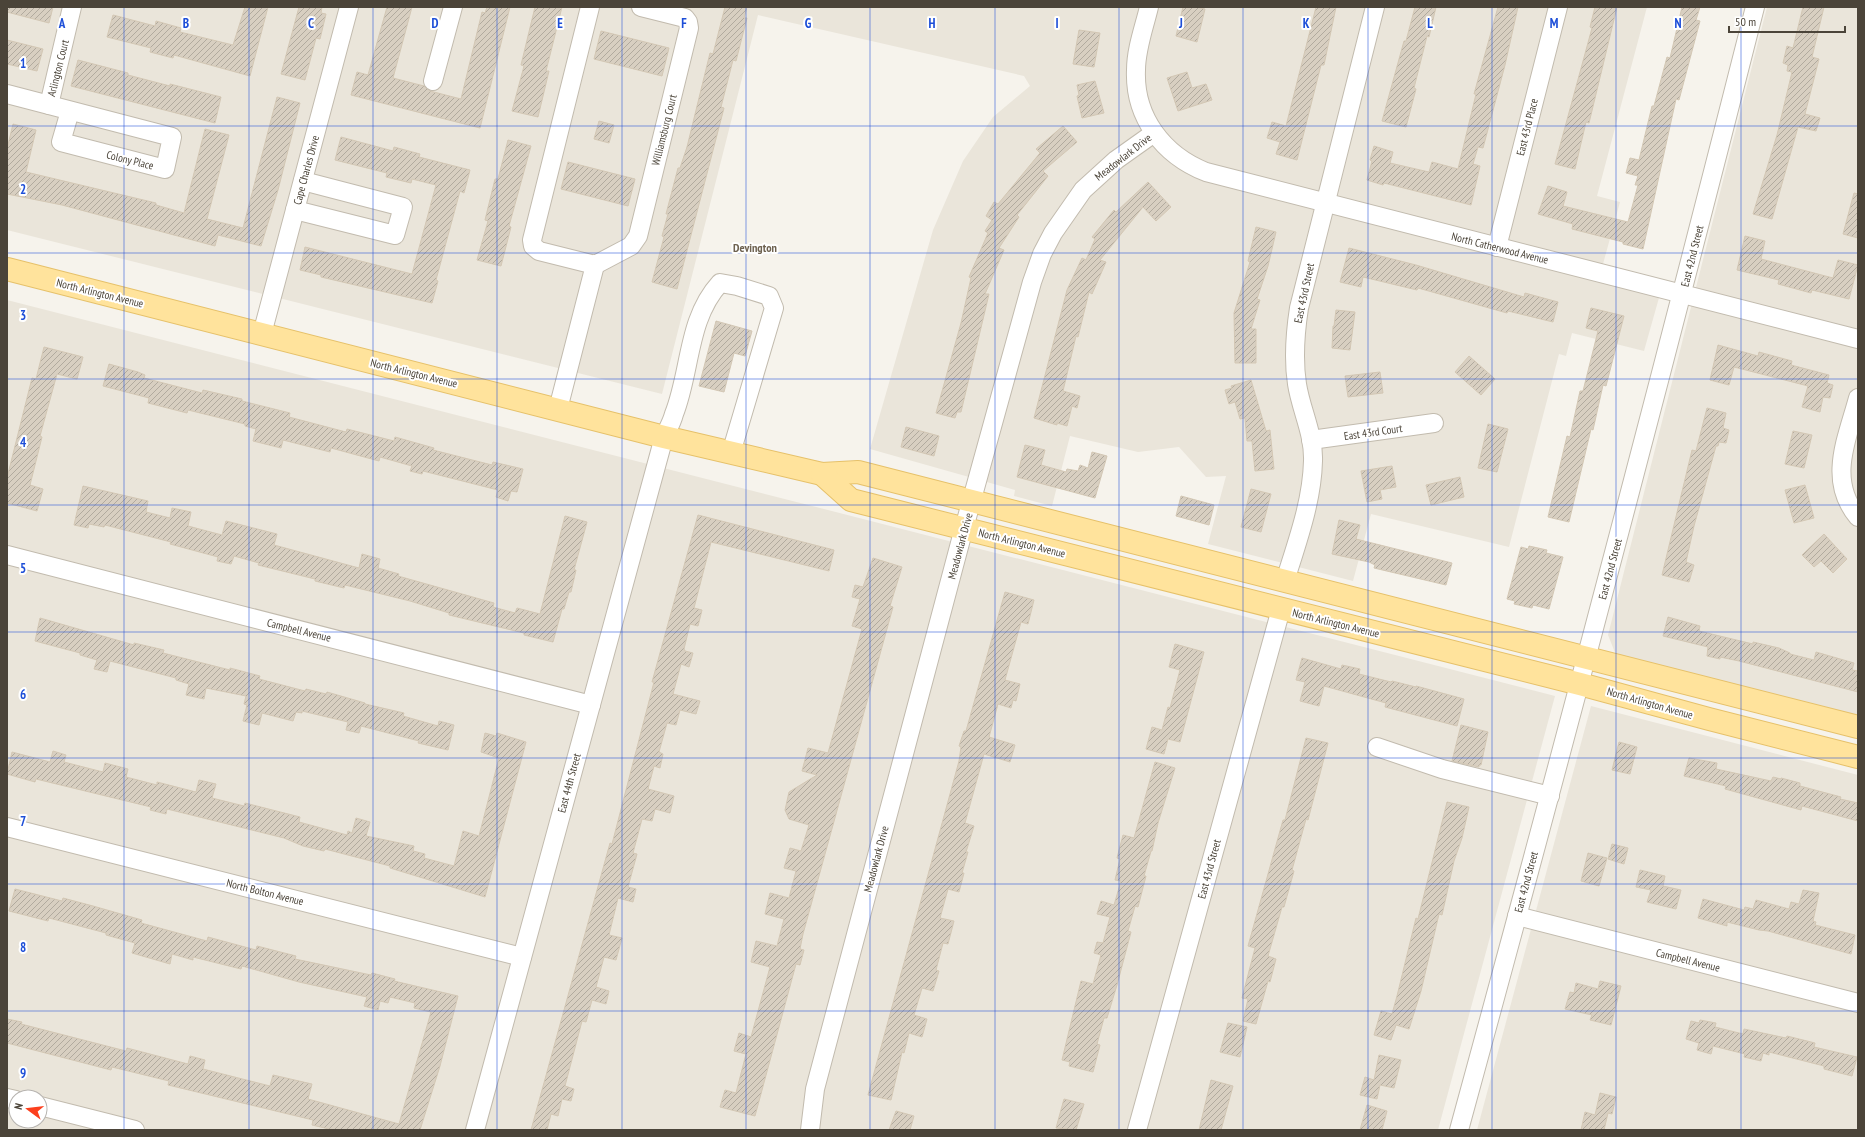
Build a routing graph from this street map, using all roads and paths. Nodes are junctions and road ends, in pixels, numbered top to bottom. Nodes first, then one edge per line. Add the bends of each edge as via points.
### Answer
1 (72, 7) edge
2 (349, 7) edge
3 (453, 7) edge
4 (590, 7) edge
5 (641, 7) edge
6 (1149, 7) edge
7 (1375, 7) edge
8 (1558, 7) edge
9 (1755, 7) edge
10 (433, 81) dead end
11 (7, 94) edge
12 (49, 105) junction
13 (70, 110) junction
14 (1154, 134) junction
15 (303, 181) junction
16 (1326, 203) junction
17 (295, 210) junction
18 (1497, 247) junction
19 (595, 265) junction
20 (7, 269) edge
21 (1682, 294) junction
22 (262, 334) junction
23 (1858, 340) edge
24 (1858, 398) edge
25 (558, 410) junction
26 (1434, 423) dead end
27 (664, 437) junction
28 (1311, 440) junction
29 (731, 453) junction
30 (822, 474) junction
31 (972, 501) junction
32 (1858, 517) edge
33 (964, 528) junction
34 (7, 556) edge
35 (1285, 581) junction
36 (1281, 609) junction
37 (1587, 658) junction
38 (1580, 684) junction
39 (591, 704) junction
40 (1858, 727) edge
41 (1377, 747) dead end
42 (1858, 757) edge
43 (1550, 796) junction
44 (7, 827) edge
45 (1517, 916) junction
46 (522, 957) junction
47 (1858, 1003) edge
48 (48, 1108) edge
49 (135, 1130) edge
50 (475, 1130) edge
51 (810, 1130) edge
52 (1137, 1130) edge
53 (1459, 1130) edge

1 - 12 street, Arlington Court
2 - 15 street, Cape Charles Drive
3 - 10 street
4 - 19 street via 532,240 533,246 539,251
5 - 19 street, Williamsburg Court via 685,18 689,28 638,236 631,246
6 - 14 street, Meadowlark Drive via 1138,48 1136,70 1138,99
7 - 16 street, East 43rd Street
8 - 18 street, East 43rd Place
9 - 21 street, East 42nd Street
11 - 12 street, Colony Place
12 - 13 street, Colony Place
13 - 13 street, Colony Place via 61,142 165,169 172,137
14 - 16 street, North Catherwood Avenue via 1175,155 1200,170
14 - 31 street, Meadowlark Drive via 1116,160 1083,190 1053,232 1042,254
15 - 17 street, Cape Charles Drive
15 - 17 street via 403,208 396,235
16 - 18 street, North Catherwood Avenue
16 - 28 street, East 43rd Street via 1299,308 1294,346 1297,383
17 - 22 street, Cape Charles Drive
18 - 21 street, North Catherwood Avenue
19 - 25 street
20 - 22 main road, North Arlington Avenue
21 - 23 street, North Catherwood Avenue
21 - 37 street, East 42nd Street
22 - 25 main road, North Arlington Avenue
24 - 32 street via 1841,466 1841,479 1845,497
25 - 27 main road, North Arlington Avenue
26 - 28 street, East 43rd Court
27 - 29 main road, North Arlington Avenue
27 - 29 street, East 44th Street via 675,414 694,332 708,295 720,283 737,286 769,296 774,308
27 - 39 street, East 44th Street
28 - 35 street, East 43rd Street via 1313,473 1308,505
29 - 30 main road, North Arlington Avenue
30 - 31 main road, North Arlington Avenue via 858,472
30 - 33 main road, North Arlington Avenue via 851,500
31 - 33 street, Meadowlark Drive
31 - 35 main road, North Arlington Avenue
33 - 36 main road, North Arlington Avenue
33 - 51 street, Meadowlark Drive via 815,1089
34 - 39 street, Campbell Avenue
35 - 37 main road, North Arlington Avenue
36 - 38 main road, North Arlington Avenue
36 - 52 street, East 43rd Street
37 - 38 street, East 42nd Street
37 - 40 main road, North Arlington Avenue
38 - 42 main road, North Arlington Avenue
38 - 43 street, East 42nd Street
39 - 46 street, East 44th Street
41 - 43 street via 1442,769
43 - 45 street, East 42nd Street
44 - 46 street, North Bolton Avenue
45 - 47 street, Campbell Avenue
45 - 53 street, East 42nd Street
46 - 50 street, East 44th Street
48 - 49 street

